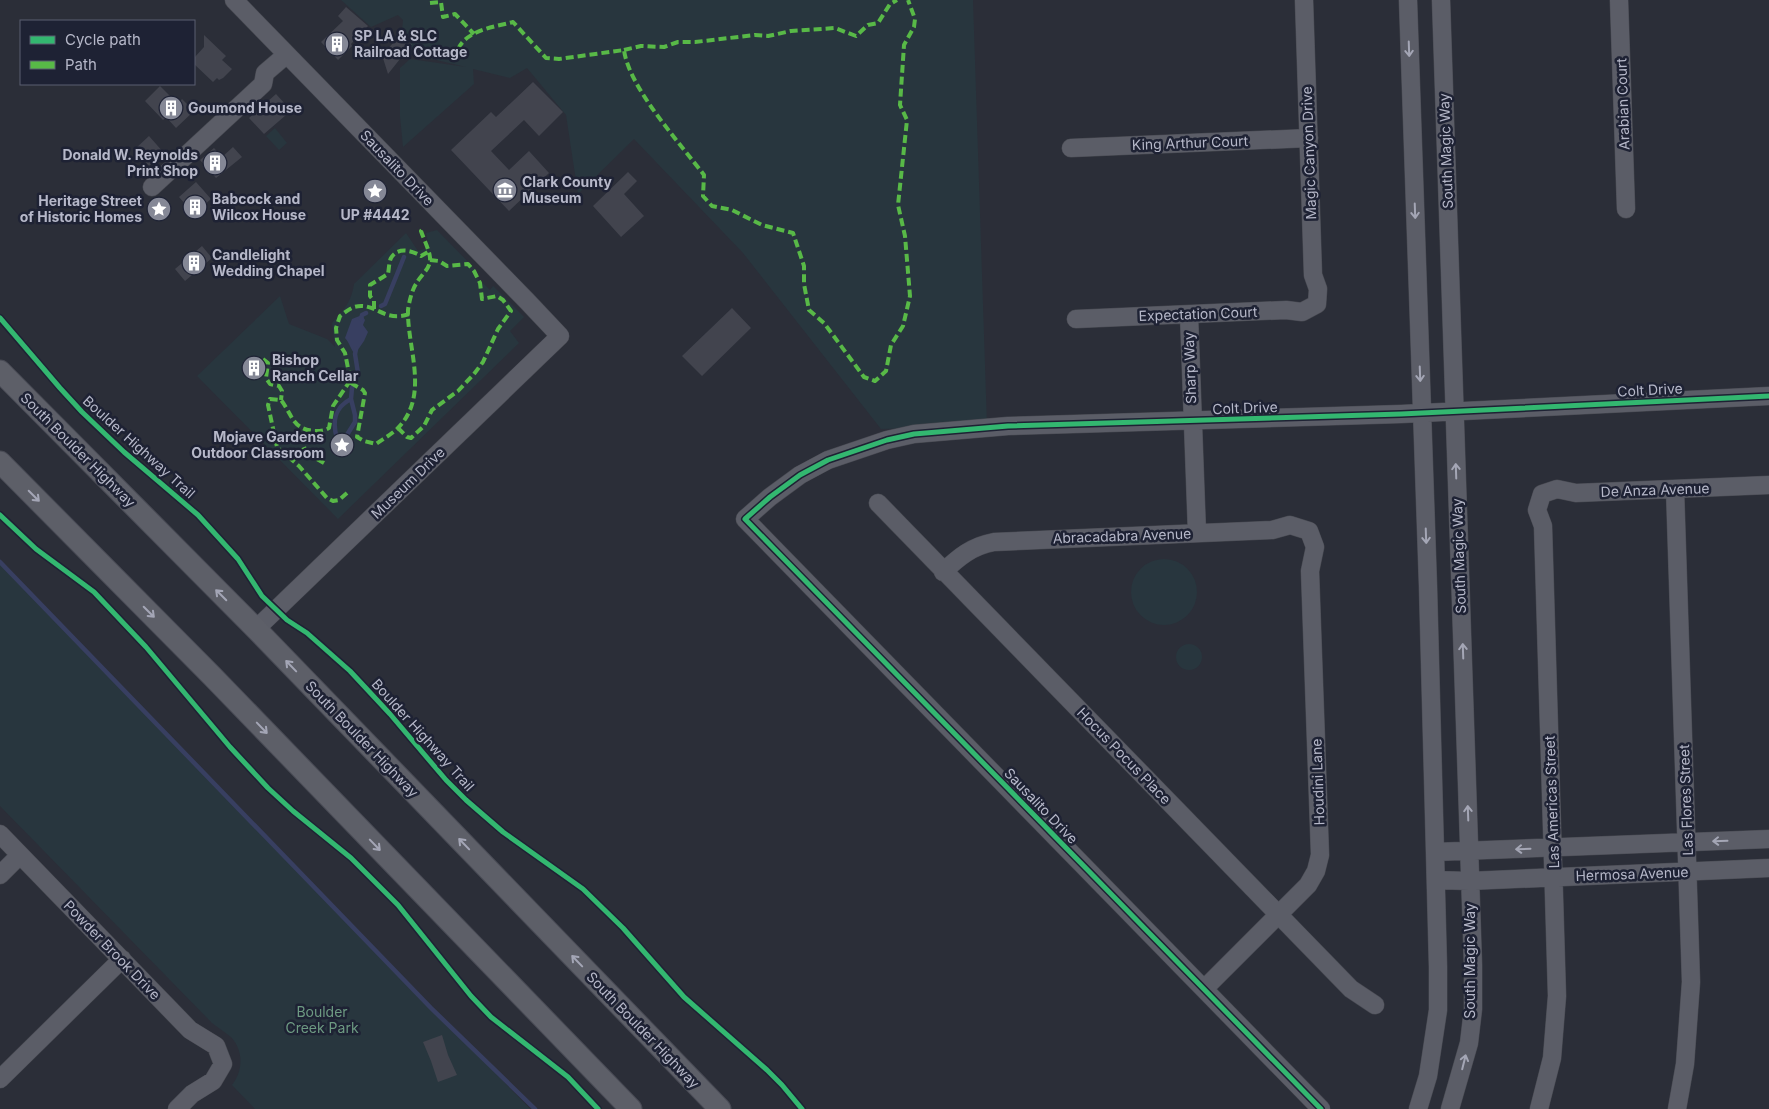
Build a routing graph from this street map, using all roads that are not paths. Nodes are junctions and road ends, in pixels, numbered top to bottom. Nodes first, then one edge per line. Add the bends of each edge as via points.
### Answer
1 (234, 0) edge
2 (1304, 0) edge
3 (1408, 0) edge
4 (1441, 0) edge
5 (1619, 0) edge
6 (290, 59) junction
7 (1309, 138) junction
8 (1071, 148) dead end
9 (152, 187) dead end
10 (1626, 209) dead end
11 (1317, 304) joint
12 (1189, 315) junction
13 (1076, 319) dead end
14 (560, 336) joint
15 (0, 371) edge
16 (1769, 396) edge
17 (1454, 410) junction
18 (1421, 413) junction
19 (1192, 421) junction
20 (0, 462) edge
21 (1769, 485) edge
22 (1675, 489) junction
23 (1542, 494) joint
24 (878, 503) dead end
25 (745, 519) joint
26 (1309, 531) joint
27 (1197, 533) junction
28 (943, 572) junction
29 (256, 629) junction
30 (0, 834) edge
31 (1769, 839) edge
32 (1687, 842) junction
33 (1553, 848) junction
34 (1435, 852) junction
35 (1469, 852) junction
36 (20, 855) junction
37 (1769, 868) edge
38 (1688, 872) junction
39 (0, 875) edge
40 (1554, 877) junction
41 (1436, 880) junction
42 (1469, 880) junction
43 (1279, 915) junction
44 (122, 960) junction
45 (1204, 989) junction
46 (1375, 1005) dead end
47 (0, 1079) edge
48 (177, 1109) edge
49 (631, 1109) edge
50 (720, 1109) edge
51 (1321, 1109) edge
52 (1418, 1109) edge
53 (1450, 1109) edge
54 (1539, 1109) edge
55 (1677, 1109) edge

1 - 6 street, Sausalito Drive
2 - 7 street, Magic Canyon Drive
3 -> 18 street
4 - 17 street, South Magic Way
5 - 10 street, Arabian Court
6 - 9 street via 265,73 263,84
6 - 14 street, Sausalito Drive
7 - 8 street, King Arthur Court
7 - 11 street, Magic Canyon Drive via 1313,275 1318,289
11 - 12 street, Expectation Court via 1302,312
12 - 13 street, Expectation Court
12 - 19 street, Sharp Way
14 - 29 street, Museum Drive
29 -> 15 main road, South Boulder Highway
16 - 17 street, Colt Drive
17 - 18 street, Colt Drive
35 -> 17 street, South Magic Way
18 - 19 street, Colt Drive
18 -> 34 street
19 - 25 street, Colt Drive via 1008,426 922,433 887,440 828,460 770,497
19 - 27 street, Sharp Way
20 -> 49 main road
21 - 22 street, De Anza Avenue
22 - 23 street, De Anza Avenue via 1576,493 1557,489
22 - 32 street, Las Flores Street
23 - 33 street, Las Americas Street via 1537,510 1543,526
24 - 28 street, Hocus Pocus Place
25 - 45 street, Sausalito Drive
26 - 27 street, Abracadabra Avenue via 1290,525 1272,530
26 - 43 street, Houdini Lane via 1315,547 1310,571 1320,855 1308,885
27 - 28 street, Abracadabra Avenue via 994,542 959,556
28 - 43 street, Hocus Pocus Place
50 -> 29 main road, South Boulder Highway
30 - 36 street, Powder Brook Drive
31 -> 32 street
32 - 33 street
32 - 38 street, Las Flores Street
33 -> 35 street
33 - 40 street, Las Americas Street
34 - 35 street
34 - 41 street
35 - 42 street, South Magic Way
36 - 39 street
36 - 44 street, Powder Brook Drive
37 - 38 street, Hermosa Avenue
38 - 40 street, Hermosa Avenue
38 - 55 street, Las Flores Street via 1690,1008
40 - 42 street, Hermosa Avenue
40 - 54 street, Las Americas Street via 1555,1028 1552,1058
41 - 42 street, Hermosa Avenue
41 - 52 street via 1438,1010 1428,1076
53 -> 42 street, South Magic Way via 1469,1043 1473,1009
43 - 45 street, Houdini Lane
43 - 46 street, Hocus Pocus Place via 1350,989
44 - 47 street
44 - 48 street, Powder Brook Drive via 190,1030 216,1046 223,1064 213,1081 192,1094
45 - 51 street, Sausalito Drive

